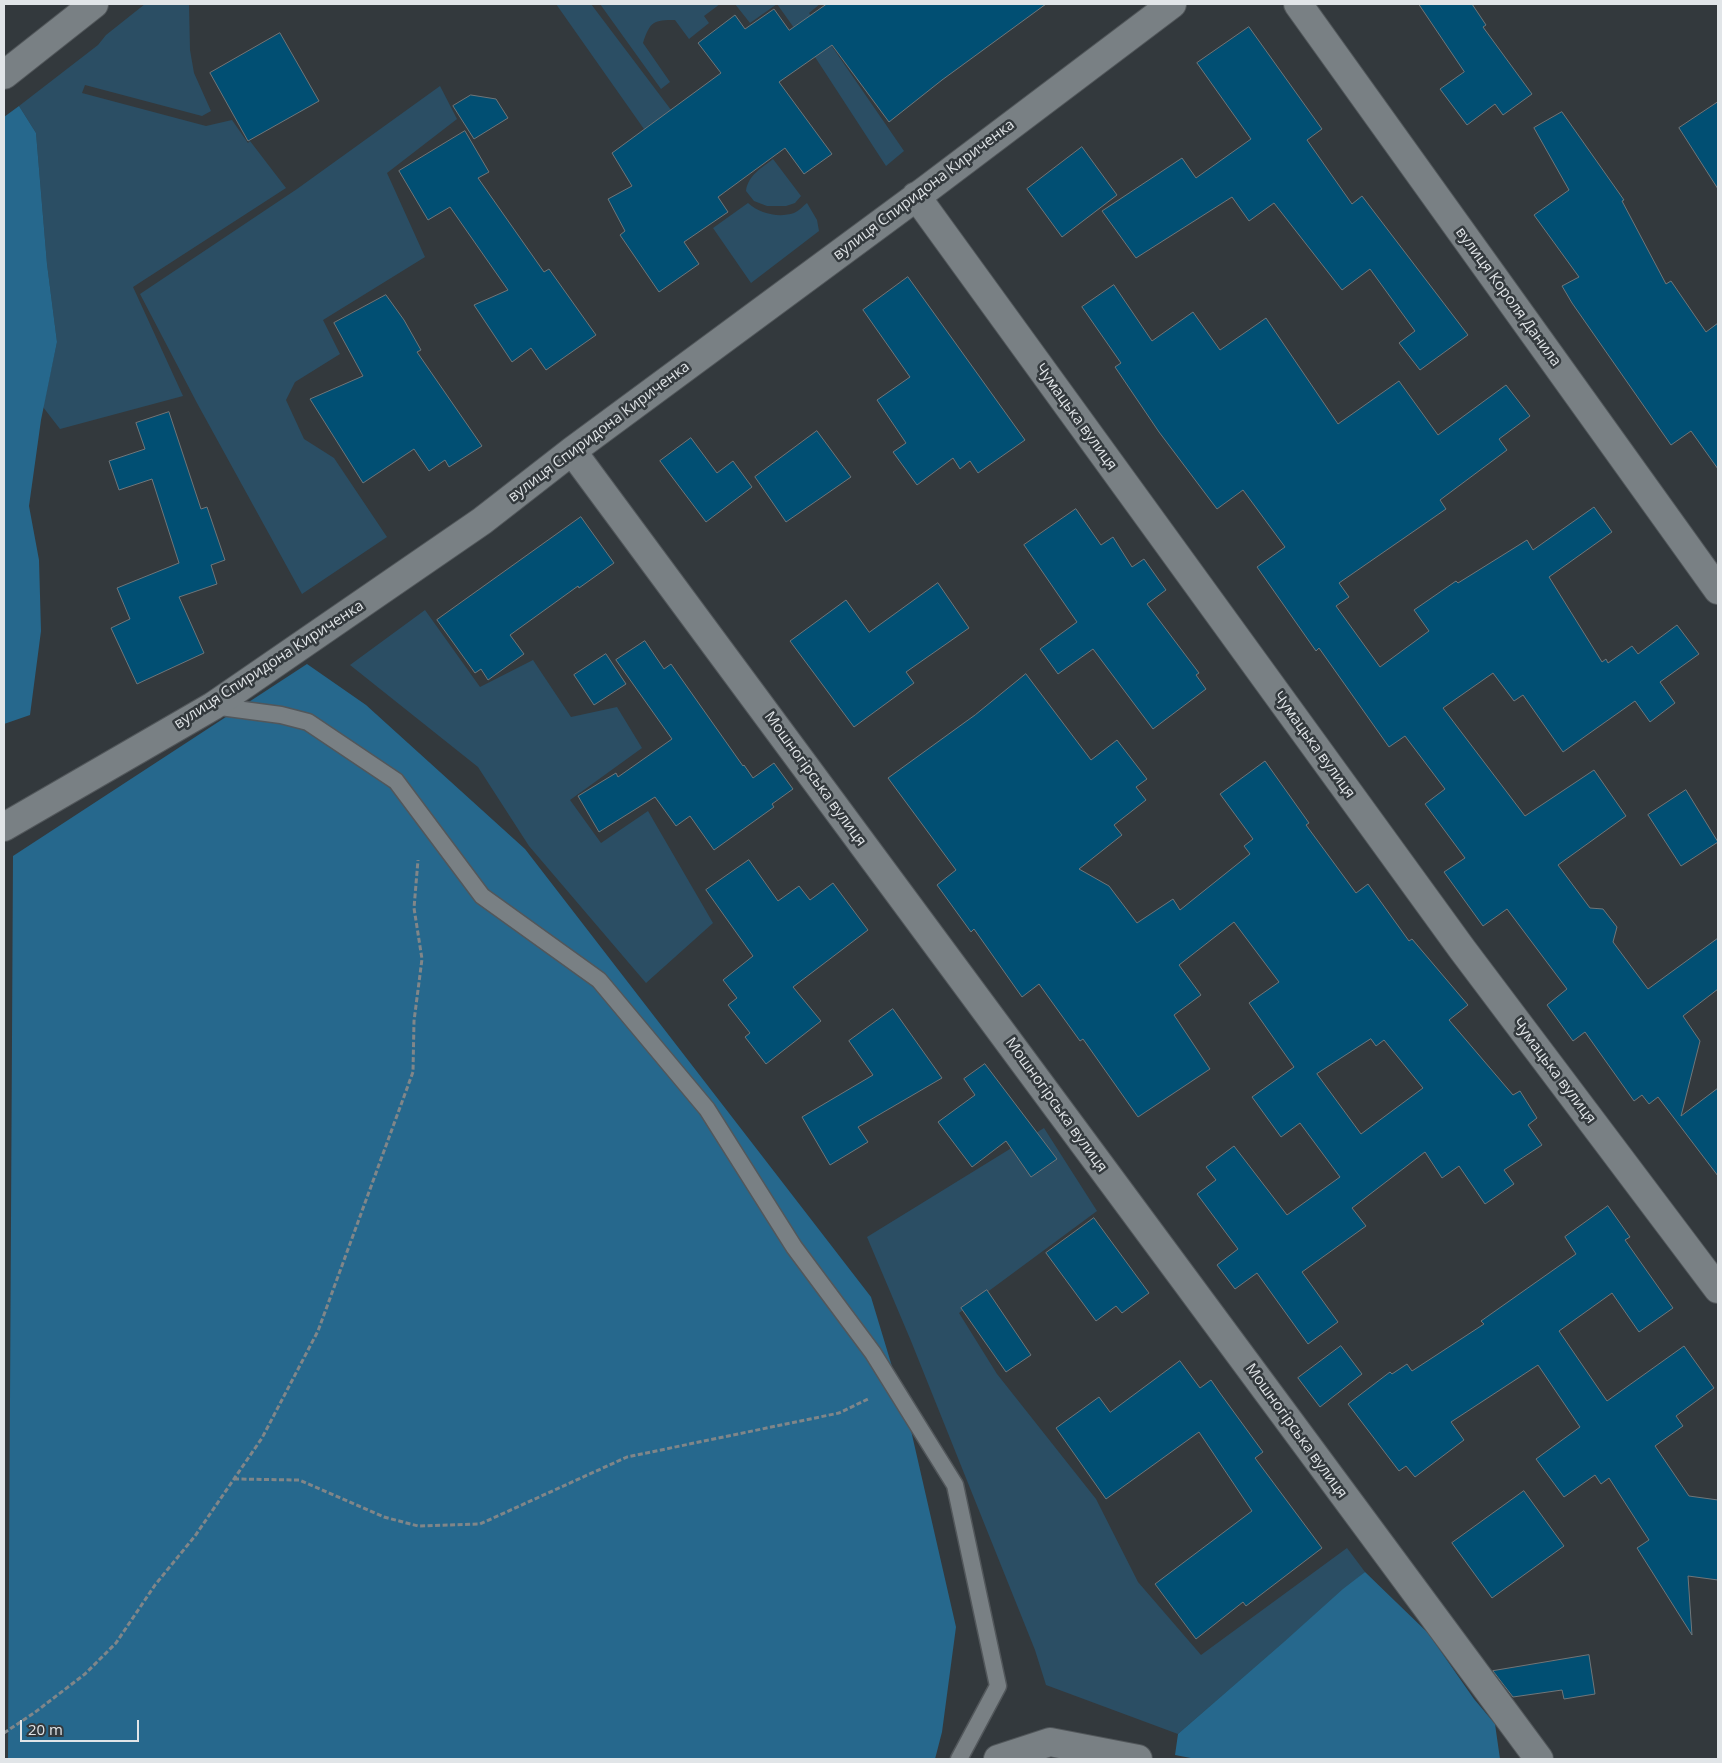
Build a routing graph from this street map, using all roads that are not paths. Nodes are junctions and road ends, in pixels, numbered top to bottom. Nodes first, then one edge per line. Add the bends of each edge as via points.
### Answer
1 (94, 4) edge
2 (1172, 4) edge
3 (1298, 4) edge
4 (4, 75) edge
5 (916, 196) junction
6 (572, 451) junction
7 (1718, 590) edge
8 (212, 706) junction
9 (4, 827) edge
10 (1718, 1288) edge
11 (959, 1759) edge
12 (998, 1759) edge
13 (1138, 1759) edge
14 (1539, 1759) edge

1 - 4 street
2 - 5 street, вулиця Спиридона Кириченка
3 - 7 street, вулиця Короля Данила
5 - 6 street, вулиця Спиридона Кириченка
5 - 10 street, Чумацька вулиця via 1456,940
6 - 8 street, вулиця Спиридона Кириченка via 482,521
6 - 14 street, Мошногірська вулиця
8 - 9 street, вулиця Спиридона Кириченка
8 - 11 lane via 282,714 308,722 396,781 482,896 599,980 707,1109 794,1247 873,1353 956,1485 998,1686
12 - 13 street via 1050,1742

